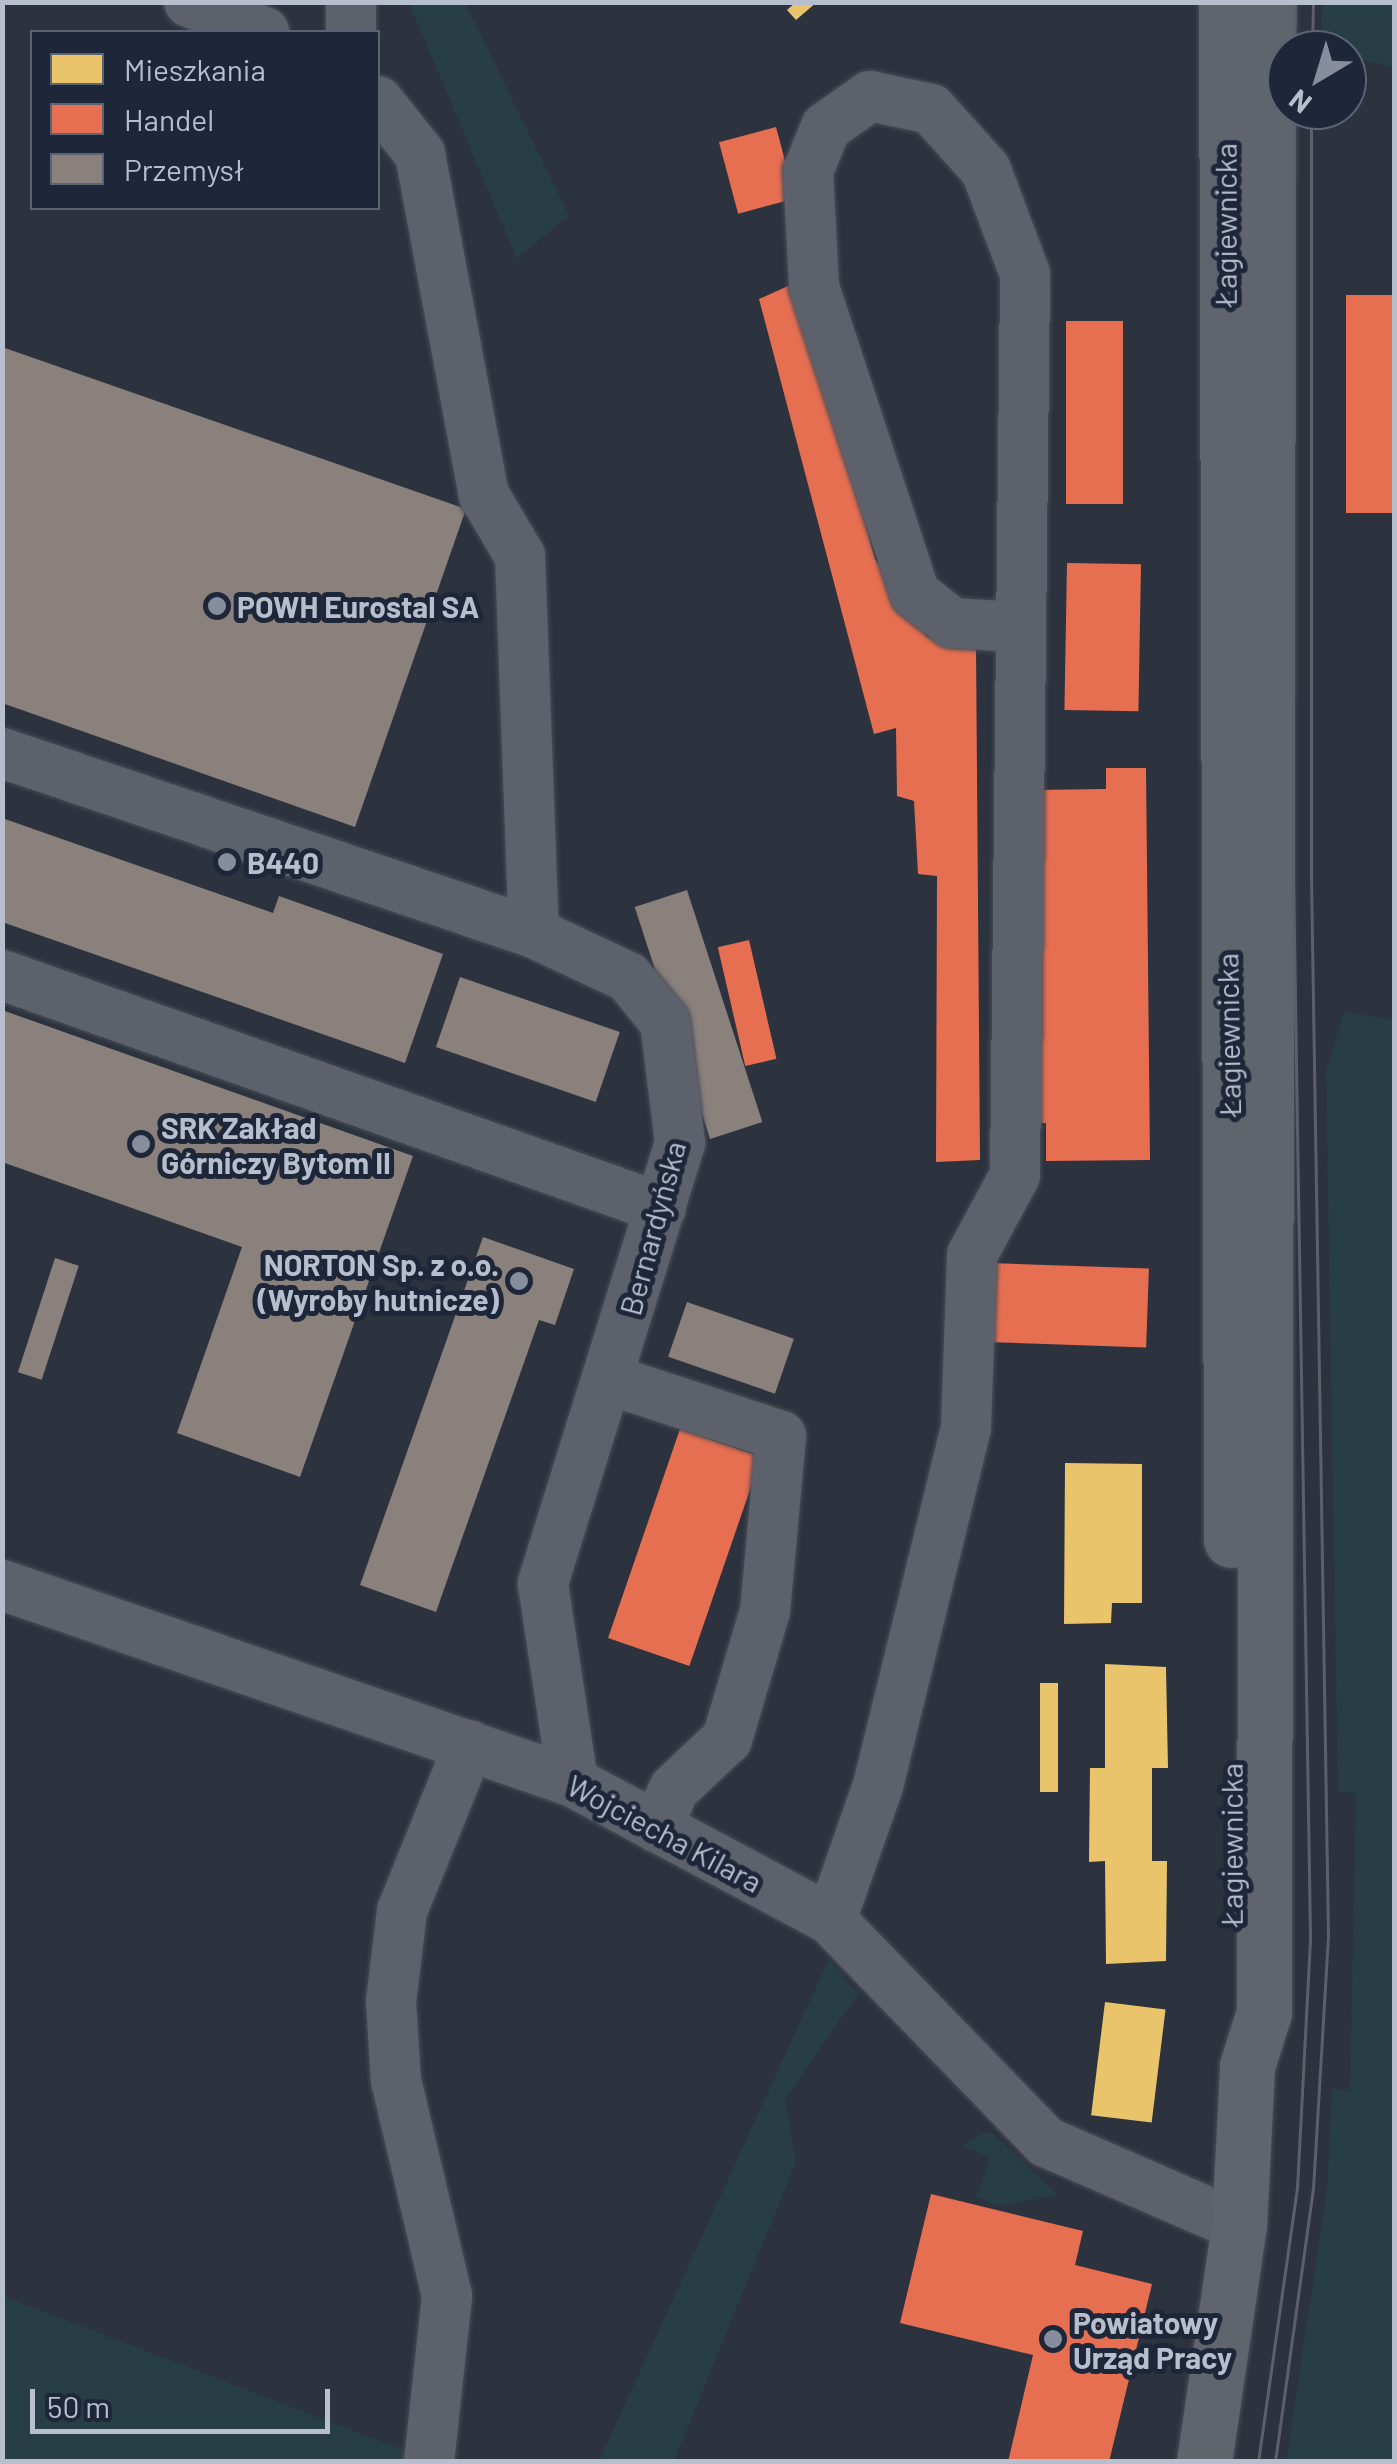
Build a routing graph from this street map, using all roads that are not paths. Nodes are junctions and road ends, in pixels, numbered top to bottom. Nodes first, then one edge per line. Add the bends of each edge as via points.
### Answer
1 (189, 2) edge
2 (351, 2) edge
3 (1226, 2) edge
4 (1268, 2) edge
5 (259, 30) edge
6 (351, 30) edge
7 (380, 104) edge
8 (1017, 627) junction
9 (2, 753) edge
10 (534, 933) junction
11 (2, 975) edge
12 (661, 1208) junction
13 (611, 1380) junction
14 (2, 1585) edge
15 (469, 1746) junction
16 (573, 1782) junction
17 (657, 1826) junction
18 (831, 1920) junction
19 (1247, 2066) junction
20 (1239, 2226) junction
21 (429, 2462) edge
22 (1204, 2462) edge

1 - 5 street
2 - 6 street
3 - 19 main road, Łagiewnicka via 1230,2002
4 - 19 main road, Łagiewnicka via 1270,1426 1264,2012
7 - 10 street via 420,154 484,495 520,556
8 - 8 street via 1025,274 986,170 931,109 870,96 826,127 808,171 814,287 915,594 952,623
8 - 18 street via 1015,1175 972,1256 966,1428 878,1786
9 - 10 street, Bernardyńska
10 - 12 street, Bernardyńska via 628,978 665,1022 680,1144
11 - 12 street
12 - 13 street, Bernardyńska
13 - 16 street, Bernardyńska via 543,1584
13 - 17 street via 781,1436 765,1611 727,1739 674,1789
14 - 15 street, Wojciecha Kilara
15 - 16 street, Wojciecha Kilara
15 - 21 street via 402,1911 391,2002 396,2081 447,2296
16 - 17 street, Wojciecha Kilara
17 - 18 street, Wojciecha Kilara
18 - 20 street, Wojciecha Kilara via 1046,2142
19 - 20 main road, Łagiewnicka
20 - 22 main road, Łagiewnicka

